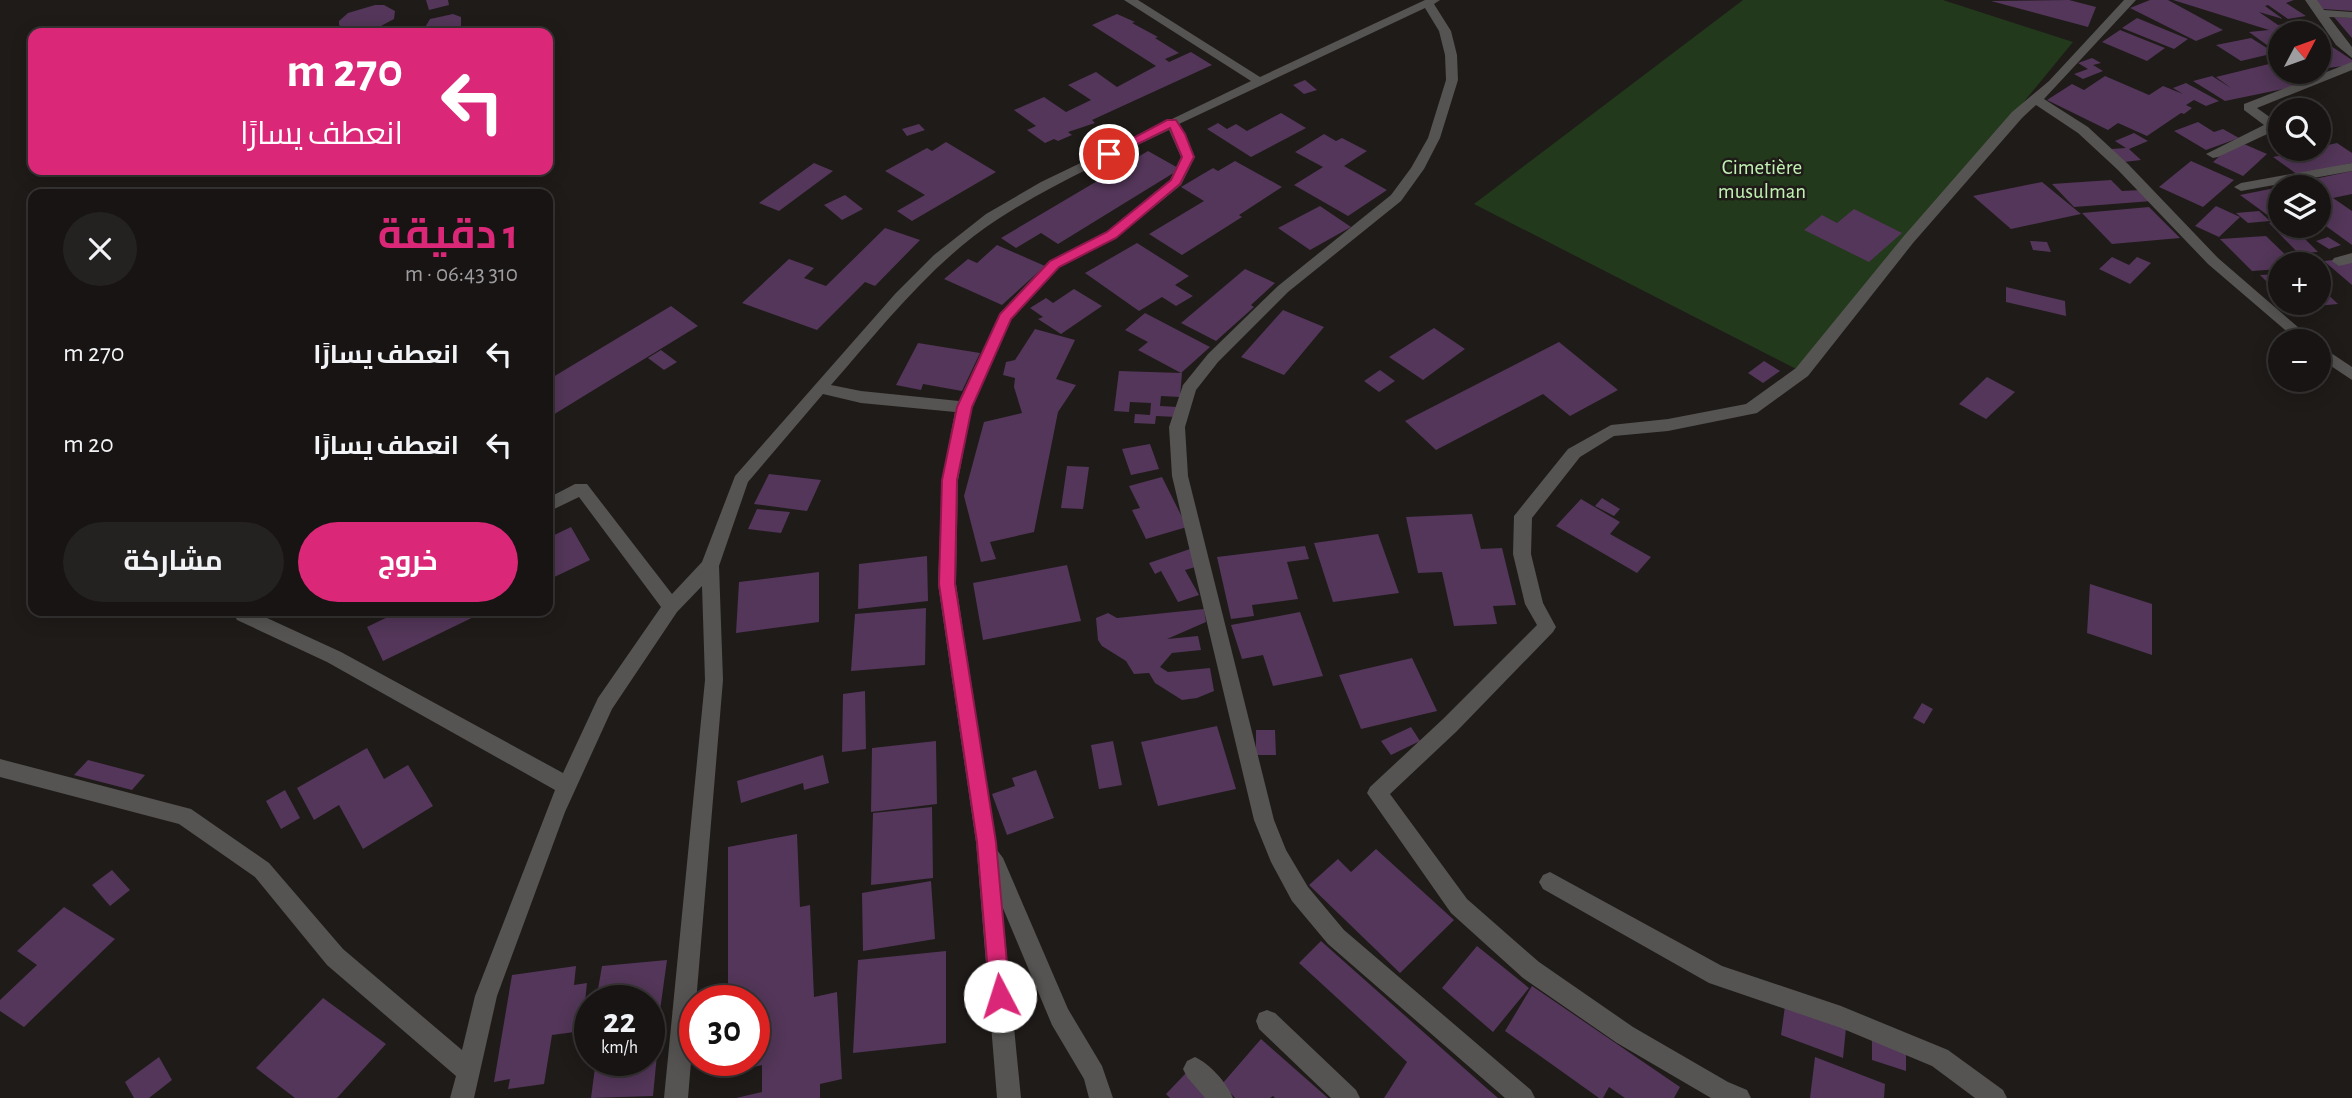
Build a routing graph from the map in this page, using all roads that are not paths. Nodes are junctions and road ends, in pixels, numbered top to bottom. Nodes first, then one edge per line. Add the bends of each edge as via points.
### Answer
1 (1130, 0) edge
2 (2130, 0) edge
3 (2311, 0) edge
4 (1431, 2) edge
5 (2320, 13) junction
6 (2352, 15) edge
7 (2346, 43) edge
8 (2352, 54) edge
9 (2352, 66) edge
10 (1260, 82) junction
11 (2034, 98) junction
12 (1172, 123) junction
13 (2213, 154) dead end
14 (2352, 167) edge
15 (2241, 187) dead end
16 (2293, 329) edge
17 (2331, 359) edge
18 (2352, 375) edge
19 (820, 388) junction
20 (964, 407) junction
21 (553, 503) edge
22 (710, 566) junction
23 (671, 607) junction
24 (245, 616) edge
25 (0, 768) edge
26 (568, 786) junction
27 (986, 842) junction
28 (1550, 882) dead end
29 (1267, 1021) dead end
30 (1195, 1069) dead end
31 (468, 1072) junction
32 (462, 1098) edge
33 (676, 1098) edge
34 (1009, 1098) edge
35 (1101, 1098) edge
36 (1221, 1098) edge
37 (1348, 1098) edge
38 (1523, 1098) edge
39 (1739, 1098) edge
40 (1995, 1098) edge

1 - 10 street
2 - 11 street via 2053,84
3 - 5 street
4 - 10 street
4 - 38 street via 1445,31 1452,80 1434,138 1396,198 1283,289 1213,358 1189,389 1177,427 1180,476 1264,820 1278,855 1300,894 1336,937
5 - 6 street
5 - 7 street
7 - 8 street
9 - 13 street via 2248,107 2273,126
10 - 12 street
11 - 16 street via 2083,131 2213,261
11 - 39 street via 1909,240 1802,372 1751,409 1611,431 1574,453 1523,516 1522,554 1534,604 1547,626 1377,793 1459,906 1531,970 1625,1035
12 - 19 street via 991,217 939,258 900,297
12 - 20 street via 1188,157 1176,182 1111,235 1054,264 1032,286 1005,317
14 - 15 street
17 - 18 street
19 - 20 street via 860,397
19 - 22 street via 741,480
20 - 27 street via 950,480 947,584
21 - 23 street via 581,488
22 - 23 street
22 - 33 street via 714,680
23 - 26 street via 605,704
24 - 26 street via 334,657
25 - 31 street via 184,816 262,870 335,957
26 - 31 street via 486,996
27 - 34 street
27 - 35 street via 1060,1017 1094,1074
28 - 40 street via 1717,975 1841,1017 1940,1058
29 - 37 street
30 - 36 street
31 - 32 street

